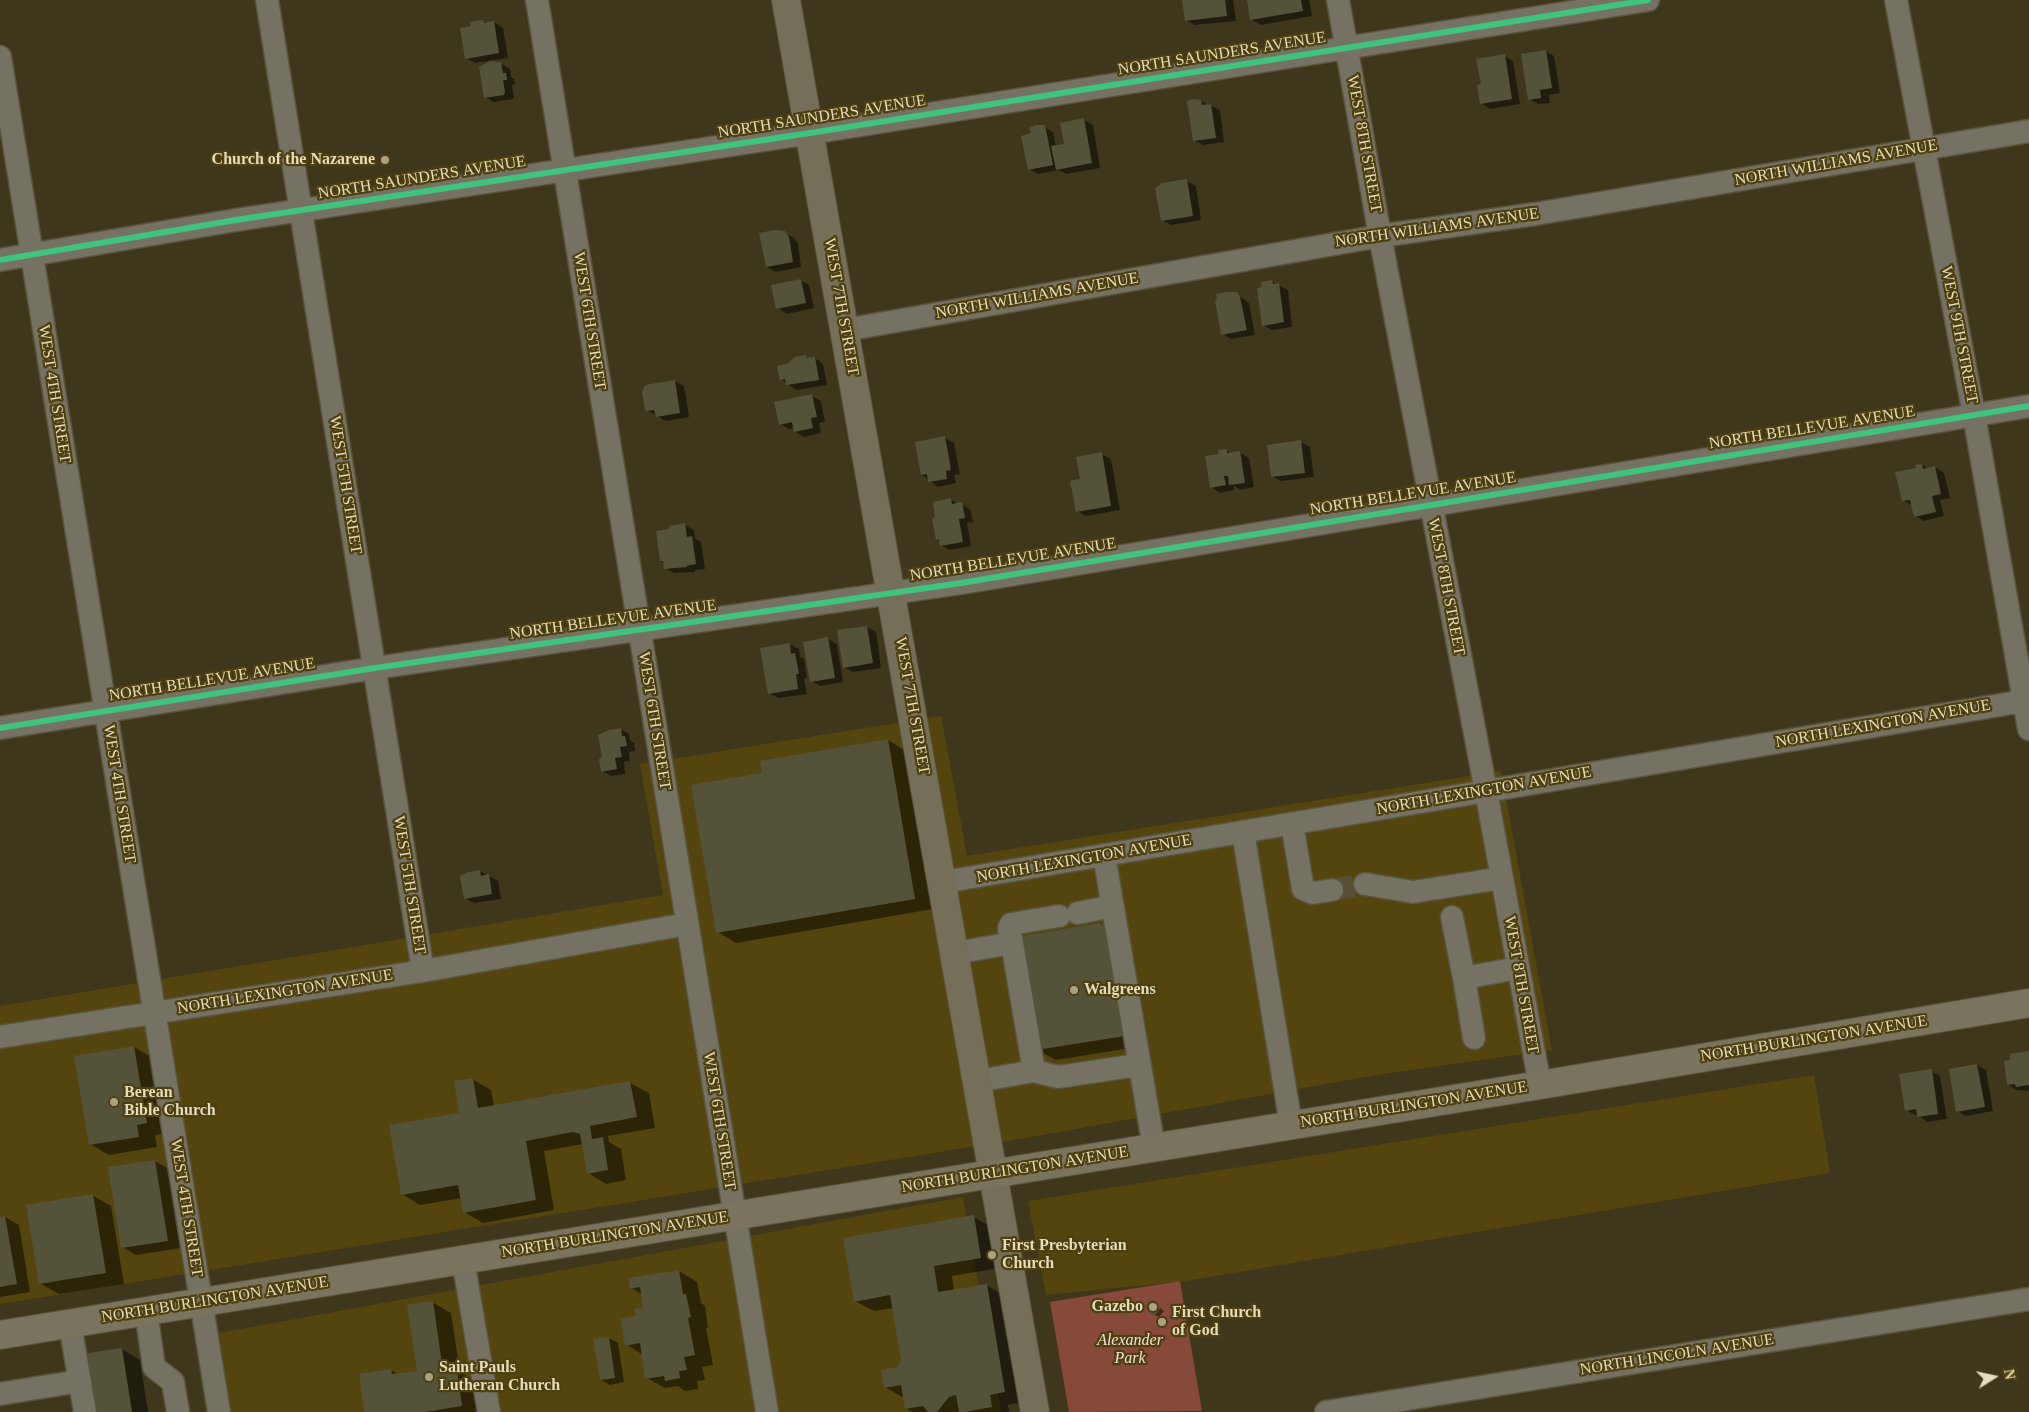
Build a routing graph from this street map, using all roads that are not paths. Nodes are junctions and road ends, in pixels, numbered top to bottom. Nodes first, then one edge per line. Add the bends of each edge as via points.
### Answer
1 (267, 0) edge
2 (537, 0) edge
3 (786, 0) edge
4 (1338, 0) edge
5 (1648, 0) edge
6 (1896, 0) edge
7 (1347, 49) junction
8 (0, 57) edge
9 (2029, 131) edge
10 (810, 133) junction
11 (1924, 148) junction
12 (565, 171) junction
13 (299, 211) junction
14 (1380, 236) junction
15 (32, 255) junction
16 (0, 260) edge
17 (845, 330) junction
18 (2029, 406) edge
19 (1974, 415) junction
20 (1430, 504) junction
21 (892, 593) junction
22 (639, 630) junction
23 (375, 668) junction
24 (2024, 701) junction
25 (106, 711) junction
26 (0, 728) edge
27 (2029, 729) edge
28 (1486, 791) junction
29 (1292, 824) junction
30 (1243, 832) junction
31 (1104, 855) junction
32 (1502, 878) junction
33 (943, 882) junction
34 (1365, 884) tunnel mouth
35 (1332, 890) tunnel mouth
36 (1113, 906) junction
37 (1452, 917) dead end
38 (687, 924) junction
39 (1012, 943) junction
40 (955, 953) junction
41 (1518, 968) junction
42 (423, 971) junction
43 (1464, 978) junction
44 (2029, 1003) edge
45 (154, 1013) junction
46 (0, 1037) edge
47 (1474, 1038) dead end
48 (1138, 1065) dead end
49 (1034, 1071) junction
50 (978, 1081) junction
51 (1540, 1085) junction
52 (1291, 1125) junction
53 (1154, 1148) junction
54 (994, 1173) junction
55 (734, 1215) junction
56 (463, 1260) junction
57 (2029, 1298) edge
58 (201, 1303) junction
59 (146, 1312) junction
60 (70, 1324) junction
61 (0, 1335) edge
62 (80, 1381) junction
63 (0, 1394) edge
64 (85, 1412) edge
65 (178, 1412) edge
66 (219, 1412) edge
67 (489, 1412) edge
68 (767, 1412) edge
69 (1035, 1412) edge
70 (1326, 1412) edge

1 - 13 street, WEST 5TH STREET
2 - 12 street, WEST 6TH STREET
3 - 10 main road, WEST 7TH STREET
4 - 7 street, WEST 8TH STREET
5 - 7 street, NORTH SAUNDERS AVENUE
6 - 11 street, WEST 9TH STREET
7 - 10 street, NORTH SAUNDERS AVENUE
7 - 14 street, WEST 8TH STREET
8 - 15 street, WEST 4TH STREET
9 - 11 street, NORTH WILLIAMS AVENUE
10 - 12 street, NORTH SAUNDERS AVENUE
10 - 17 main road, WEST 7TH STREET
11 - 14 street, NORTH WILLIAMS AVENUE via 1535,214
11 - 19 street, WEST 9TH STREET
12 - 13 street, NORTH SAUNDERS AVENUE
12 - 22 street, WEST 6TH STREET
13 - 15 street, NORTH SAUNDERS AVENUE
13 - 23 street, WEST 5TH STREET
14 - 17 street, NORTH WILLIAMS AVENUE
14 - 20 street, WEST 8TH STREET
15 - 16 street, NORTH SAUNDERS AVENUE
15 - 25 street, WEST 4TH STREET
17 - 21 main road, WEST 7TH STREET
18 - 19 street, NORTH BELLEVUE AVENUE
19 - 20 street, NORTH BELLEVUE AVENUE
19 - 24 street, WEST 9TH STREET
20 - 21 street, NORTH BELLEVUE AVENUE
20 - 28 street, WEST 8TH STREET
21 - 22 street, NORTH BELLEVUE AVENUE
21 - 33 main road, WEST 7TH STREET
22 - 23 street, NORTH BELLEVUE AVENUE
22 - 38 street, WEST 6TH STREET
23 - 25 street, NORTH BELLEVUE AVENUE
23 - 42 street, WEST 5TH STREET
24 - 27 street, WEST 9TH STREET
24 - 28 street, NORTH LEXINGTON AVENUE
25 - 26 street, NORTH BELLEVUE AVENUE
25 - 45 street, WEST 4TH STREET
28 - 29 street, NORTH LEXINGTON AVENUE
28 - 32 street, WEST 8TH STREET
29 - 30 street, NORTH LEXINGTON AVENUE
29 - 35 street via 1303,889 1313,893
30 - 31 street, NORTH LEXINGTON AVENUE
30 - 52 street
31 - 33 street, NORTH LEXINGTON AVENUE
31 - 36 street
32 - 34 street via 1413,892
32 - 41 street, WEST 8TH STREET
33 - 40 main road, WEST 7TH STREET
36 - 39 street via 1011,924
36 - 53 street
37 - 43 street
38 - 42 street, NORTH LEXINGTON AVENUE
38 - 55 street, WEST 6TH STREET
39 - 40 street
39 - 49 street
40 - 50 main road, WEST 7TH STREET
41 - 43 street
41 - 51 street, WEST 8TH STREET
42 - 45 street, NORTH LEXINGTON AVENUE
43 - 47 street
44 - 51 highway, NORTH BURLINGTON AVENUE
45 - 46 street, NORTH LEXINGTON AVENUE
45 - 58 street, WEST 4TH STREET
48 - 49 street via 1058,1077
49 - 50 street
50 - 54 main road, WEST 7TH STREET
51 - 52 highway, NORTH BURLINGTON AVENUE
52 - 53 highway, NORTH BURLINGTON AVENUE
53 - 54 highway, NORTH BURLINGTON AVENUE
54 - 55 highway, NORTH BURLINGTON AVENUE
54 - 69 main road, WEST 7TH STREET
55 - 56 highway, NORTH BURLINGTON AVENUE
55 - 68 street, WEST 6TH STREET
56 - 58 highway, NORTH BURLINGTON AVENUE
56 - 67 street
57 - 70 street, NORTH LINCOLN AVENUE
58 - 59 highway, NORTH BURLINGTON AVENUE
58 - 66 street, WEST 4TH STREET
59 - 60 highway, NORTH BURLINGTON AVENUE
59 - 65 street via 154,1367 173,1382
60 - 61 highway, NORTH BURLINGTON AVENUE
60 - 62 street
62 - 63 street
62 - 64 street

